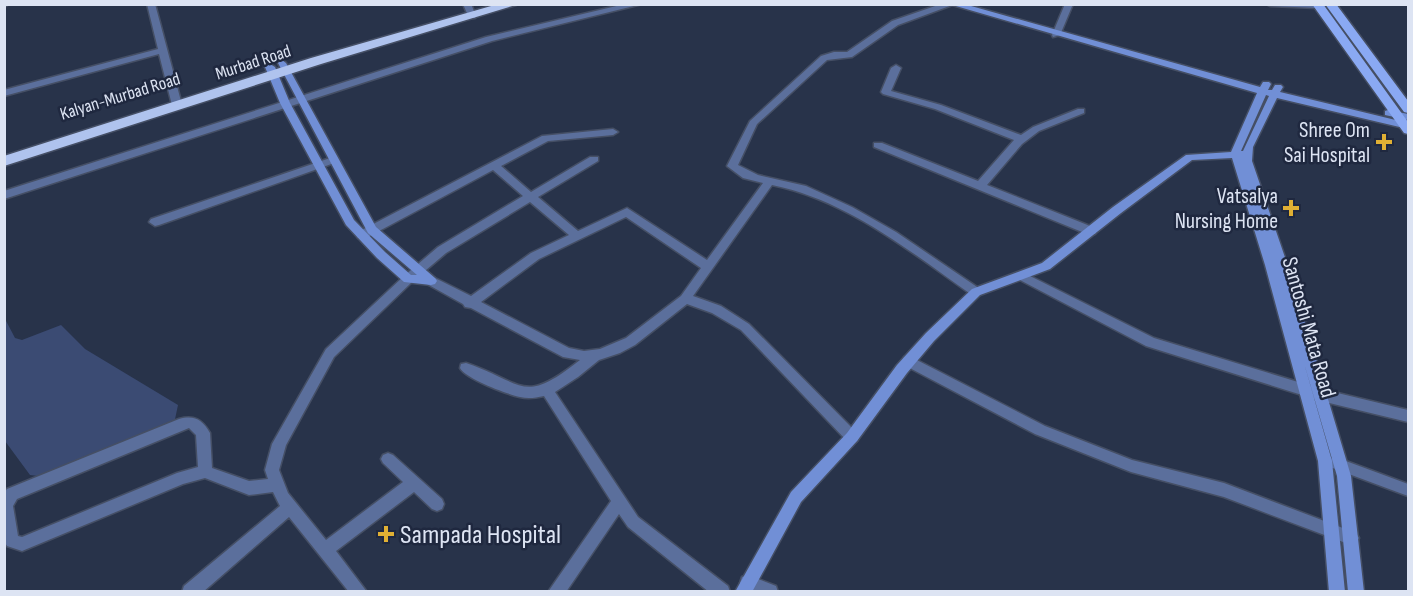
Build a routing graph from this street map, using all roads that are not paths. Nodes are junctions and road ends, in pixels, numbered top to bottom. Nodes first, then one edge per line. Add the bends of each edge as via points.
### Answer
1 (152, 4) edge
2 (487, 4) edge
3 (513, 4) edge
4 (638, 4) edge
5 (952, 4) edge
6 (981, 4) edge
7 (1069, 4) edge
8 (1270, 4) edge
9 (1322, 5) edge
10 (469, 10) edge
11 (1058, 31) junction
12 (163, 50) junction
13 (896, 68) dead end
14 (278, 69) junction
15 (1270, 89) junction
16 (4, 93) edge
17 (299, 98) junction
18 (176, 102) junction
19 (285, 103) junction
20 (1408, 110) edge
21 (1081, 111) dead end
22 (1396, 114) junction
23 (1408, 125) edge
24 (613, 132) dead end
25 (1022, 140) junction
26 (878, 145) dead end
27 (4, 150) edge
28 (1241, 154) junction
29 (594, 159) dead end
30 (333, 160) junction
31 (4, 161) edge
32 (317, 165) junction
33 (494, 166) junction
34 (769, 182) junction
35 (981, 184) junction
36 (4, 195) edge
37 (532, 196) junction
38 (155, 222) dead end
39 (372, 230) junction
40 (1091, 231) junction
41 (362, 235) junction
42 (577, 236) junction
43 (708, 267) junction
44 (413, 274) junction
45 (1022, 276) junction
46 (431, 281) joint
47 (976, 292) junction
48 (685, 299) junction
49 (469, 304) junction
50 (594, 357) junction
51 (909, 361) junction
52 (466, 368) dead end
53 (1305, 389) junction
54 (548, 392) junction
55 (1321, 395) junction
56 (1408, 416) edge
57 (852, 437) junction
58 (388, 459) dead end
59 (1325, 461) junction
60 (1341, 465) junction
61 (205, 472) junction
62 (414, 483) junction
63 (277, 485) junction
64 (1408, 490) edge
65 (620, 502) junction
66 (437, 504) dead end
67 (289, 507) junction
68 (1332, 532) junction
69 (1351, 538) junction
70 (325, 550) junction
71 (746, 587) edge
72 (190, 591) edge
73 (359, 591) edge
74 (556, 591) edge
75 (723, 591) edge
76 (770, 591) edge
77 (1337, 591) edge
78 (1356, 591) edge

1 - 12 street
2 - 10 highway
3 - 10 highway, Murbad Road
4 - 17 street via 489,39
5 - 11 main road
5 - 34 street via 895,23 849,55 824,58 764,111 747,133 732,166
6 - 11 main road
7 - 11 street
8 - 9 street
9 - 20 main road
9 - 22 main road
10 - 14 highway, Murbad Road
11 - 15 main road
12 - 16 street
12 - 18 street
13 - 25 street via 886,92 938,107
14 - 17 main road
14 - 18 highway, Murbad Road
14 - 19 main road
15 - 22 main road
15 - 23 main road
15 - 28 main road
17 - 19 street
17 - 30 main road
18 - 27 highway, Kalyan-Murbad Road
18 - 31 highway, Murbad Road
19 - 32 main road
19 - 36 street
21 - 25 street via 1036,129
22 - 23 main road
24 - 33 street via 546,138
25 - 35 street
26 - 35 street
28 - 40 main road via 1190,157
28 - 53 main road, Santoshi Mata Road
28 - 55 main road, Santoshi Mata Road via 1247,161 1286,274
29 - 37 street
30 - 32 street
30 - 39 main road
32 - 38 street
32 - 41 main road via 350,222
33 - 37 street
33 - 39 street
34 - 43 street
34 - 47 street via 793,186 853,212
35 - 40 street
37 - 42 street
37 - 44 street via 442,250
39 - 41 street
39 - 44 main road
40 - 45 main road via 1046,266
41 - 44 main road
42 - 43 street via 627,212
42 - 49 street via 535,256
43 - 48 street
44 - 46 main road
44 - 63 street via 330,353 279,444 272,470
45 - 47 main road
45 - 53 street via 1150,342
46 - 49 street
47 - 51 main road
48 - 50 street via 617,350
48 - 57 street via 725,312 746,327
49 - 50 street via 567,353
50 - 54 street
51 - 57 main road
51 - 68 street via 1040,430 1131,466 1224,490
52 - 54 street via 516,392
53 - 55 street
53 - 59 main road, Santoshi Mata Road
54 - 65 street
55 - 56 street
55 - 60 main road, Santoshi Mata Road
57 - 71 main road via 796,498
58 - 62 street
59 - 60 street
59 - 68 main road, Santoshi Mata Road
60 - 64 street
60 - 69 main road, Santoshi Mata Road
61 - 61 street via 22,544 12,542 5,505 12,494 179,425 191,422 203,433
61 - 63 street via 249,488
62 - 66 street
62 - 70 street
63 - 67 street
65 - 74 street
65 - 75 street via 633,522
67 - 70 street
67 - 72 street
68 - 69 street
68 - 77 main road, Santoshi Mata Road
69 - 78 main road, Santoshi Mata Road
70 - 73 street
71 - 76 street

